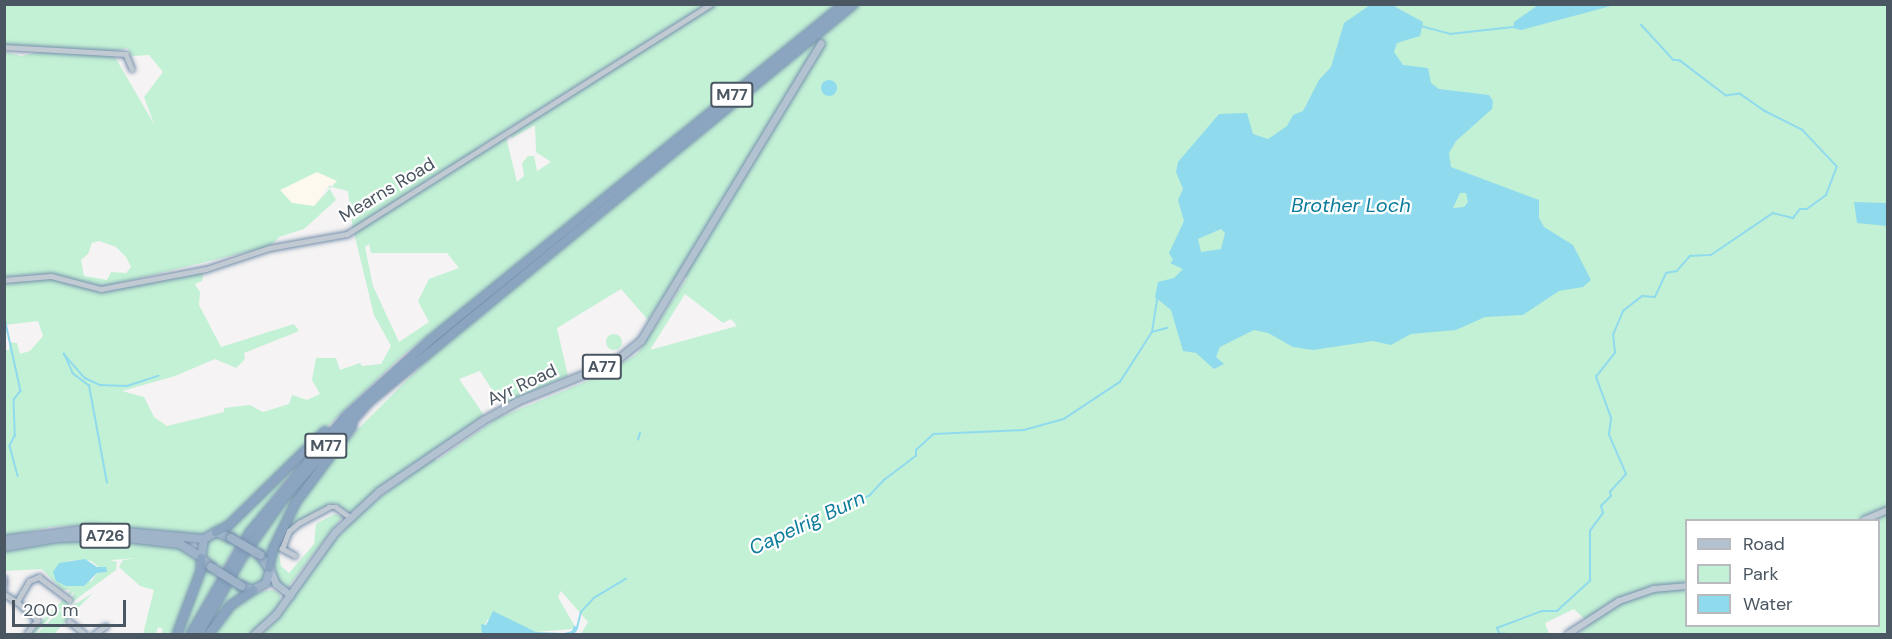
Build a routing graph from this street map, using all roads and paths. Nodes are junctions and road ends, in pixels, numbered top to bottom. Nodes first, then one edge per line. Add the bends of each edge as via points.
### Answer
1 (711, 4) edge
2 (844, 4) edge
3 (854, 4) edge
4 (820, 43) dead end
5 (4, 47) edge
6 (132, 69) dead end
7 (4, 280) edge
8 (433, 338) junction
9 (403, 372) junction
10 (1887, 510) edge
11 (350, 517) junction
12 (1865, 519) edge
13 (216, 532) junction
14 (204, 538) junction
15 (4, 540) edge
16 (4, 547) edge
17 (295, 556) dead end
18 (201, 557) junction
19 (270, 569) junction
20 (4, 578) edge
21 (1685, 586) edge
22 (4, 587) edge
23 (262, 587) junction
24 (67, 590) dead end
25 (253, 590) junction
26 (282, 590) junction
27 (4, 594) edge
28 (63, 595) junction
29 (290, 595) junction
30 (69, 600) dead end
31 (17, 603) junction
32 (69, 621) dead end
33 (106, 626) dead end
34 (27, 634) edge
35 (85, 634) edge
36 (94, 634) edge
37 (177, 634) edge
38 (191, 634) edge
39 (199, 634) edge
40 (209, 634) edge
41 (254, 634) edge
42 (1568, 634) edge

1 - 7 street, Mearns Road via 346,234 269,248 206,269 101,289 51,276
2 - 8 highway, M77
3 - 9 highway, M77
4 - 11 main road, Ayr Road / A77 via 641,340 614,362 517,401 483,420 379,491
5 - 6 street via 126,54
8 - 13 highway via 371,387 229,525
8 - 38 highway, M77 via 345,417 297,470 238,551
9 - 19 highway via 347,432 305,488 279,532
9 - 39 highway, M77 via 332,440 284,498 241,559
10 - 12 main road
11 - 17 street via 336,507 329,507 299,523 289,531 282,549
11 - 29 main road, Ayr Road / A77
13 - 14 highway
13 - 19 highway, bridge via 260,555
14 - 15 highway, A726 via 91,529
14 - 18 highway
16 - 18 highway, A726 via 58,538 118,536 180,544
18 - 25 highway, A726, bridge via 211,567
18 - 37 highway via 201,570
19 - 23 highway
19 - 26 main road
20 - 22 street
21 - 42 main road via 1653,589 1619,601
23 - 25 highway
23 - 26 main road
24 - 28 street
25 - 40 highway via 231,604
26 - 29 main road
27 - 31 street
28 - 30 street
28 - 31 street via 35,577
29 - 41 main road, Ayr Road / A77
31 - 34 street via 38,620
32 - 35 street
33 - 36 street

